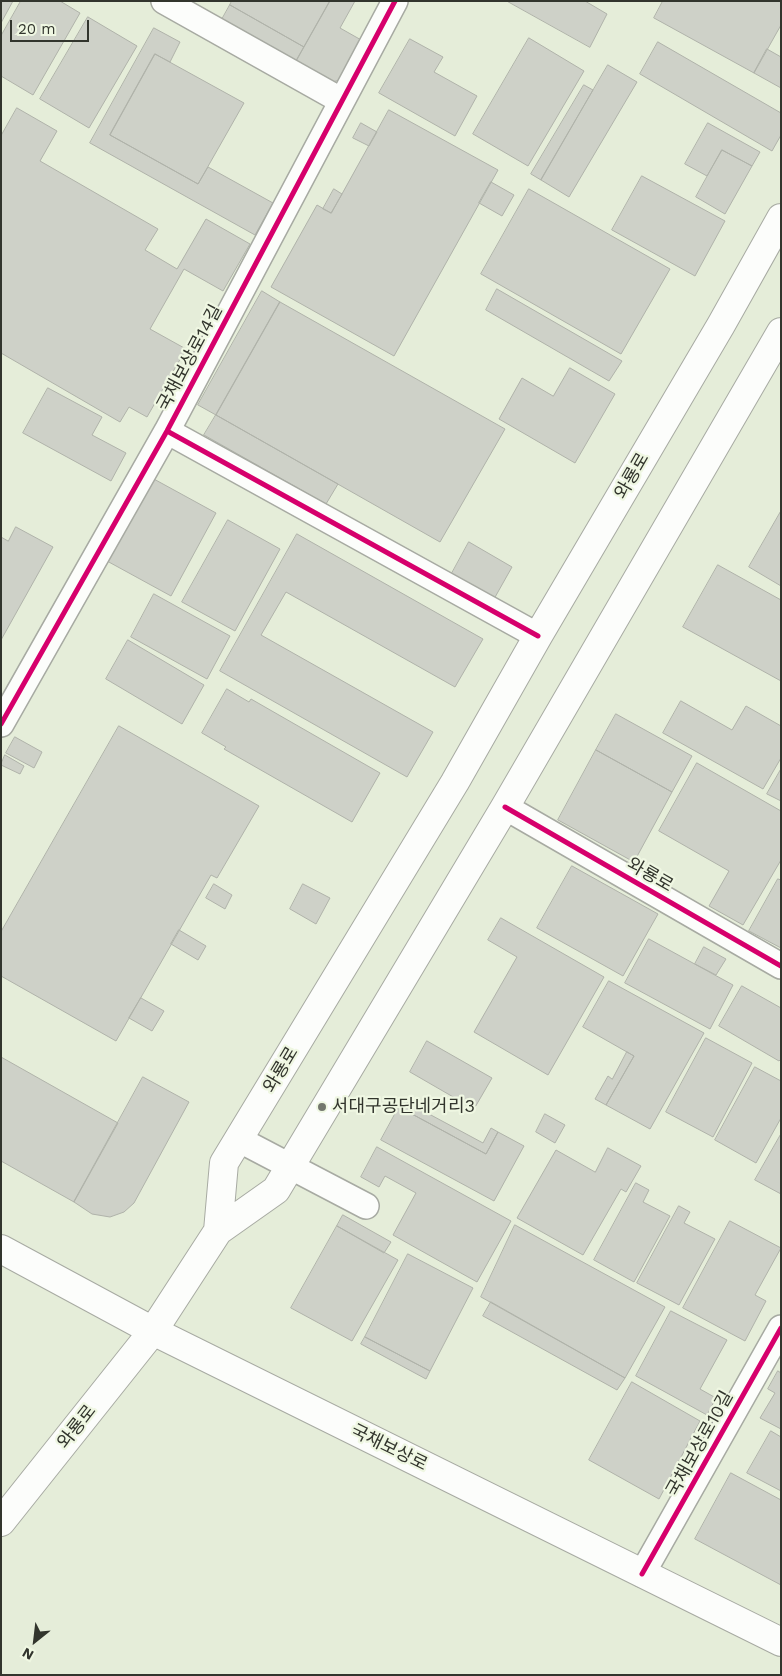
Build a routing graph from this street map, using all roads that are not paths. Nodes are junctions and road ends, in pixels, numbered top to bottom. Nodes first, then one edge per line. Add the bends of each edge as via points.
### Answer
1 (164, 1) edge
2 (395, 1) edge
3 (342, 101) junction
4 (781, 218) edge
5 (777, 347) edge
6 (167, 431) junction
7 (538, 636) junction
8 (1, 724) edge
9 (505, 808) junction
10 (781, 966) edge
11 (238, 1139) junction
12 (290, 1166) junction
13 (366, 1206) dead end
14 (218, 1231) junction
15 (1, 1249) edge
16 (781, 1328) edge
17 (153, 1332) junction
18 (1, 1522) edge
19 (642, 1574) junction
20 (781, 1642) edge

1 - 3 street
2 - 3 street, 국채보상로14길
3 - 6 street, 국채보상로14길
4 - 7 main road, 와룡로
5 - 9 main road, 와룡로
6 - 7 street
6 - 8 street, 국채보상로14길
7 - 11 main road, 와룡로 via 455,782
9 - 10 street, 와룡로
9 - 12 main road, 와룡로
11 - 12 street
11 - 14 main road, 와룡로 via 224,1163
12 - 13 street
12 - 14 main road, 와룡로 via 276,1190
14 - 17 main road, 와룡로
15 - 17 main road, 국채보상로
16 - 19 street, 국채보상로10길
17 - 18 main road, 와룡로
17 - 19 main road, 국채보상로
19 - 20 main road, 국채보상로

